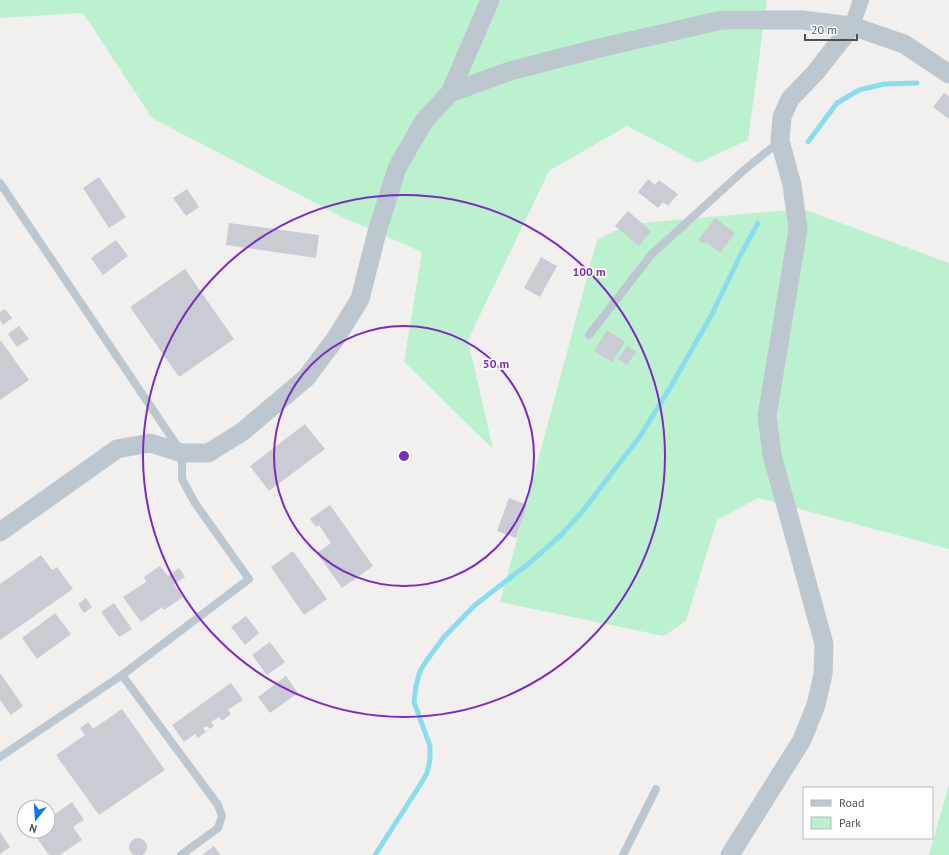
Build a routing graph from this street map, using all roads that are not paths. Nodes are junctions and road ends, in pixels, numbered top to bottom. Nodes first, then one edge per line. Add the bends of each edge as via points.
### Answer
1 (490, 0) edge
2 (861, 0) edge
3 (852, 26) junction
4 (949, 74) edge
5 (450, 93) junction
6 (780, 141) junction
7 (0, 183) edge
8 (589, 335) dead end
9 (182, 453) junction
10 (0, 532) edge
11 (122, 675) junction
12 (0, 757) edge
13 (656, 789) dead end
14 (181, 855) edge
15 (623, 855) edge
16 (730, 855) edge

1 - 5 street
2 - 3 street
3 - 4 street via 904,44
3 - 5 street via 802,20 722,20 510,71
3 - 6 street via 815,73 790,99 782,117
5 - 9 street via 424,121 397,168 360,299 336,338 306,378 242,432 208,453
6 - 8 lane via 742,171 651,255
6 - 16 street via 792,185 798,229 767,416 772,455 824,644 823,674 816,705 802,740
7 - 9 lane
9 - 10 street via 150,443 117,449
9 - 11 lane via 182,479 195,503 249,579
11 - 12 lane
11 - 14 lane via 218,805 222,816 218,828
13 - 15 lane

